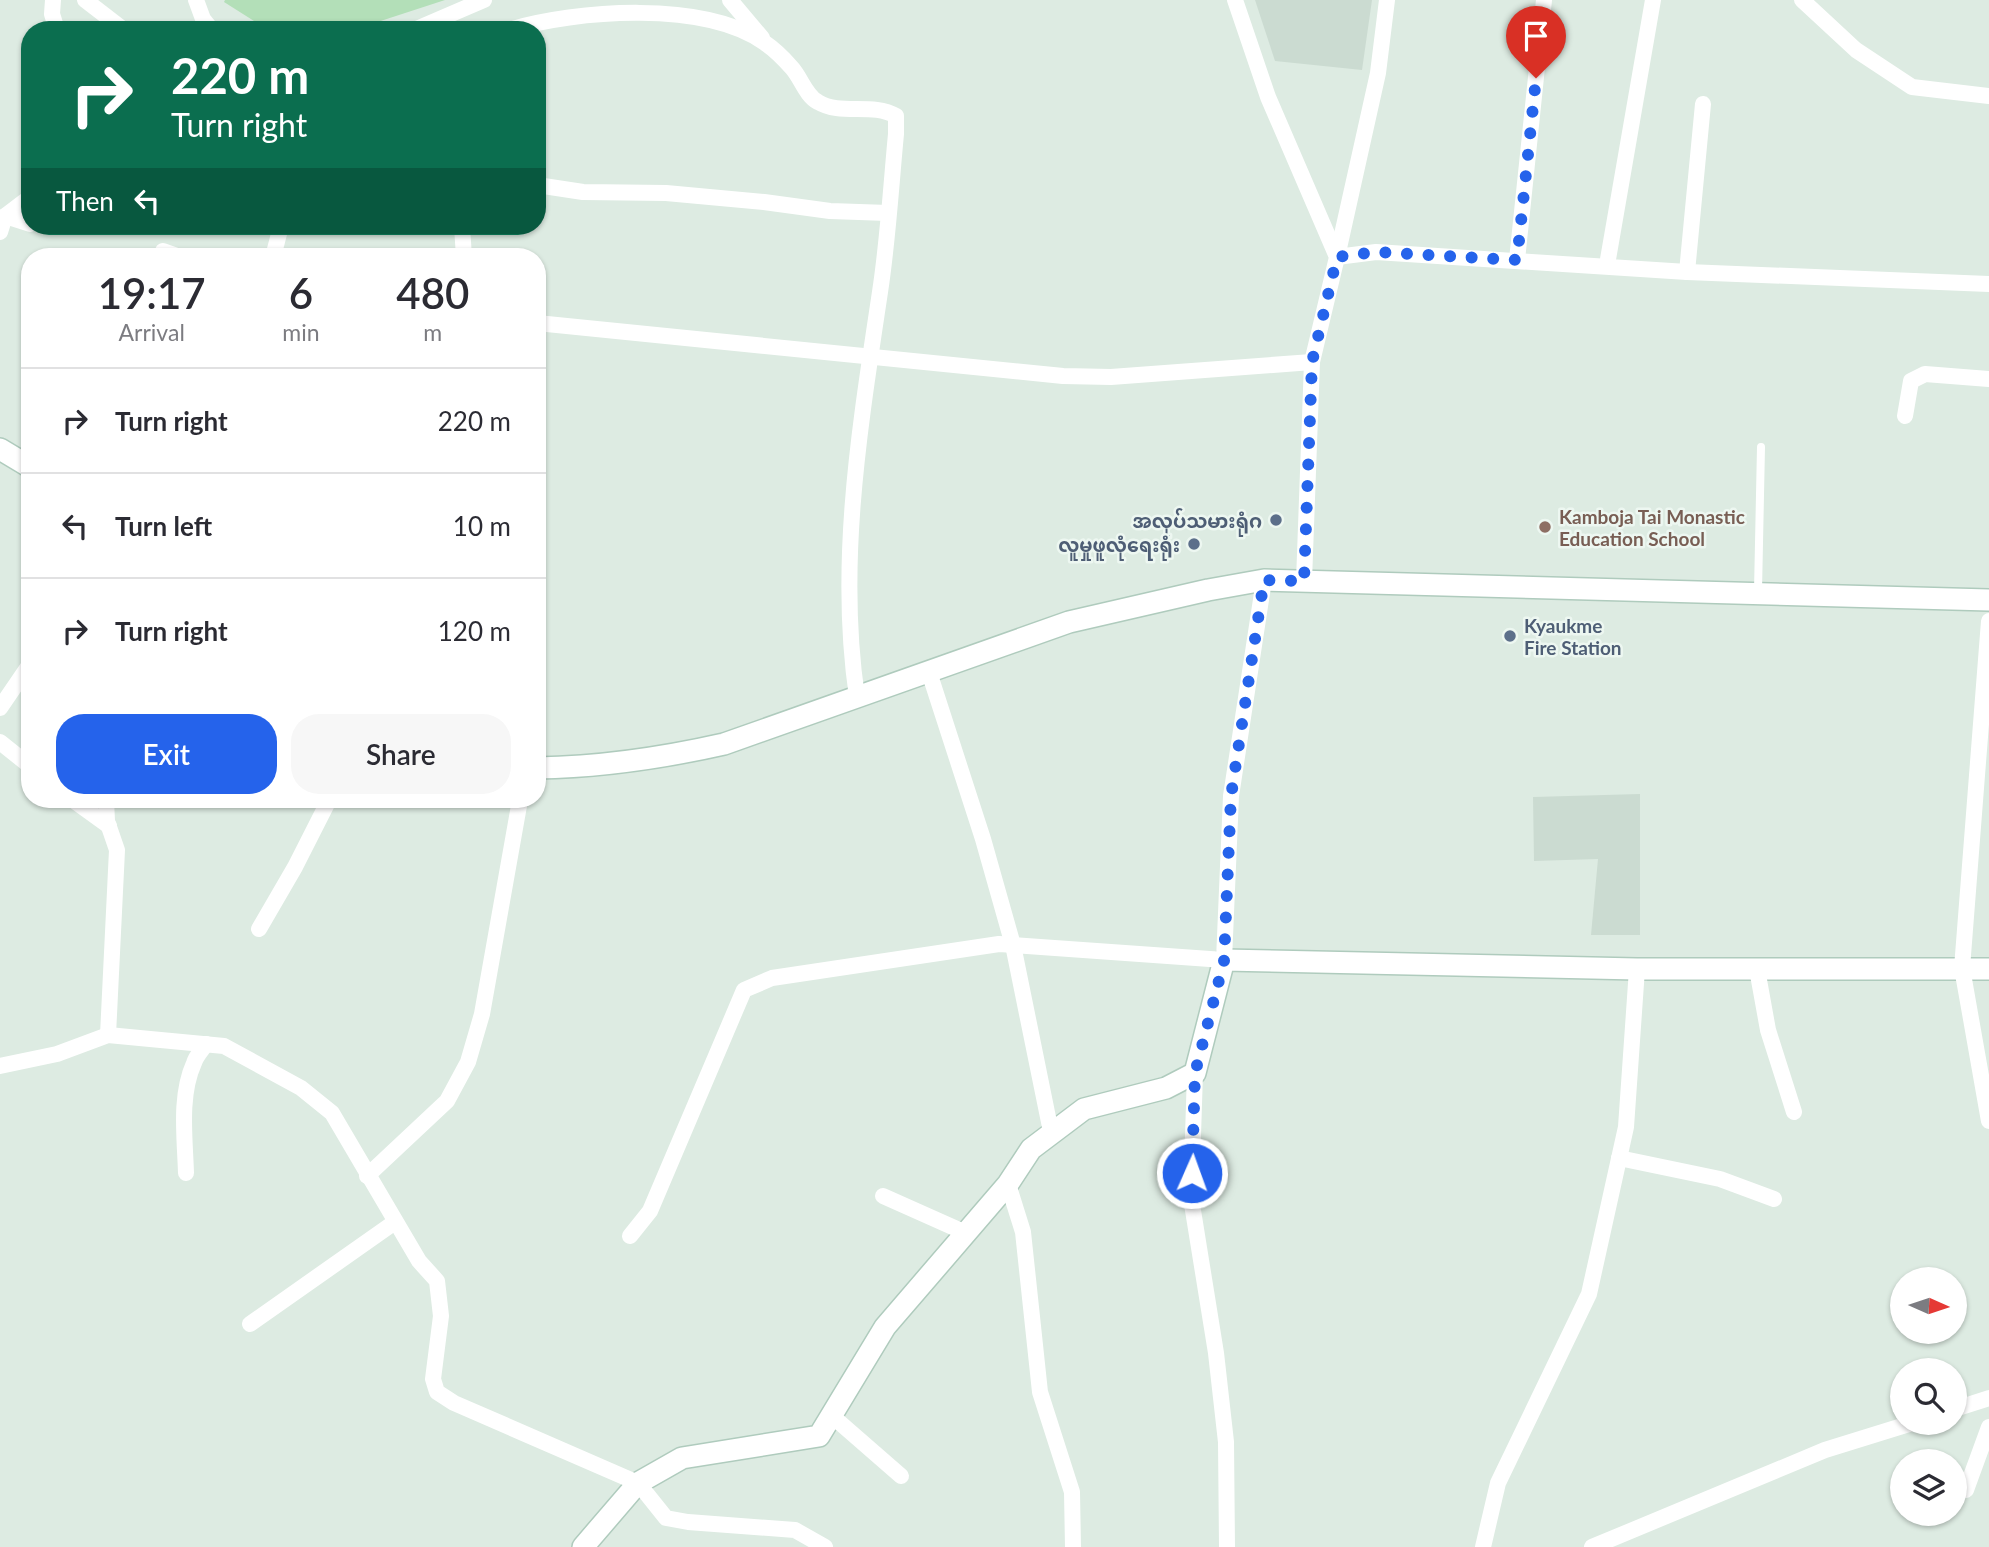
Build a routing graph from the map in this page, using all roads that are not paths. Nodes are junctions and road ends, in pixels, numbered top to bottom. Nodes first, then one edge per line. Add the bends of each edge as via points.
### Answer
1 (53, 0) edge
2 (85, 0) edge
3 (196, 0) edge
4 (484, 0) edge
5 (730, 0) edge
6 (1235, 0) edge
7 (1387, 0) edge
8 (1544, 0) edge
9 (1653, 0) edge
10 (1802, 0) edge
11 (54, 21) edge
12 (112, 21) edge
13 (205, 21) edge
14 (435, 21) edge
15 (546, 21) edge
16 (765, 43) junction
17 (1989, 96) edge
18 (1703, 104) dead end
19 (546, 186) edge
20 (21, 204) edge
21 (888, 213) junction
22 (5, 216) junction
23 (21, 221) edge
24 (0, 232) edge
25 (1337, 257) junction
26 (1517, 260) junction
27 (1608, 265) junction
28 (1687, 272) junction
29 (1989, 284) edge
30 (546, 324) edge
31 (869, 357) junction
32 (1312, 362) junction
33 (1989, 379) edge
34 (1905, 416) dead end
35 (1760, 447) dead end
36 (0, 449) edge
37 (21, 462) edge
38 (1264, 580) junction
39 (1304, 581) junction
40 (1758, 594) junction
41 (1989, 600) edge
42 (1989, 621) edge
43 (929, 672) junction
44 (21, 677) edge
45 (857, 697) junction
46 (0, 708) edge
47 (0, 742) edge
48 (21, 759) edge
49 (546, 768) edge
50 (84, 808) edge
51 (107, 808) edge
52 (325, 808) edge
53 (519, 808) edge
54 (109, 826) junction
55 (259, 929) dead end
56 (1013, 945) junction
57 (1224, 961) junction
58 (1962, 968) junction
59 (1637, 969) junction
60 (1757, 969) junction
61 (1989, 969) edge
62 (108, 1035) junction
63 (206, 1044) junction
64 (0, 1066) edge
65 (1195, 1073) junction
66 (1794, 1112) dead end
67 (1989, 1121) edge
68 (1051, 1132) junction
69 (1619, 1158) junction
70 (186, 1173) dead end
71 (367, 1176) junction
72 (1008, 1184) junction
73 (883, 1196) dead end
74 (1774, 1199) dead end
75 (395, 1223) junction
76 (965, 1233) junction
77 (630, 1236) dead end
78 (250, 1324) dead end
79 (1989, 1398) edge
80 (1967, 1405) edge
81 (831, 1415) junction
82 (1989, 1427) edge
83 (1890, 1430) edge
84 (901, 1476) dead end
85 (638, 1483) junction
86 (1967, 1487) edge
87 (591, 1543) edge
88 (825, 1547) edge
89 (1073, 1547) edge
90 (1227, 1547) edge
91 (1483, 1547) edge
92 (1592, 1547) edge

1 - 11 street
2 - 12 street
3 - 13 street
4 - 14 street
5 - 16 street
6 - 25 street via 1268,97
7 - 25 street via 1378,73
8 - 26 street
9 - 27 street
10 - 17 street via 1856,50 1912,87
15 - 16 street via 570,15 671,13 714,22
16 - 21 street via 793,69 816,102 896,116
18 - 28 street
19 - 21 street
20 - 22 street
21 - 31 street
22 - 23 street
22 - 24 street
25 - 26 street via 1376,252
25 - 32 street
26 - 27 street
27 - 28 street
28 - 29 street
30 - 31 street
31 - 32 street via 1111,377
31 - 45 street via 855,464 848,624
32 - 39 street
33 - 34 street via 1925,373 1915,377
35 - 40 lane
36 - 37 main road
38 - 39 main road
38 - 43 main road via 1069,622
38 - 57 street via 1231,796
39 - 40 main road
40 - 41 main road
42 - 58 street
43 - 45 main road
43 - 56 street
44 - 46 street
45 - 49 main road via 724,744 668,757
47 - 48 street
50 - 54 street
51 - 54 street
52 - 55 street
53 - 71 street via 482,1014 468,1062 447,1101
54 - 62 street via 117,850
56 - 57 street
56 - 68 street
56 - 77 street via 772,978 744,990 650,1211
57 - 59 main road
57 - 65 main road
58 - 60 main road
58 - 61 main road
58 - 67 street
59 - 60 main road
59 - 69 street via 1626,1127
60 - 66 street via 1768,1030
62 - 63 street
62 - 64 street via 57,1054
63 - 70 street via 193,1063 184,1114
63 - 71 street via 224,1046 300,1088 332,1113
65 - 68 main road via 1166,1088 1084,1109
65 - 90 street via 1191,1198 1226,1442
68 - 72 main road via 1031,1149
69 - 74 street via 1720,1179
69 - 91 street via 1589,1294 1498,1483
71 - 75 street
72 - 76 main road
72 - 89 street via 1023,1232 1040,1392 1072,1492
73 - 76 street
75 - 78 street
75 - 85 street via 437,1281 441,1316 433,1379 437,1392
76 - 81 main road via 885,1327
79 - 80 street
81 - 84 street
81 - 85 main road via 818,1436 682,1458
82 - 86 street
83 - 92 street via 1825,1450
85 - 87 main road
85 - 88 street via 666,1517 794,1530

